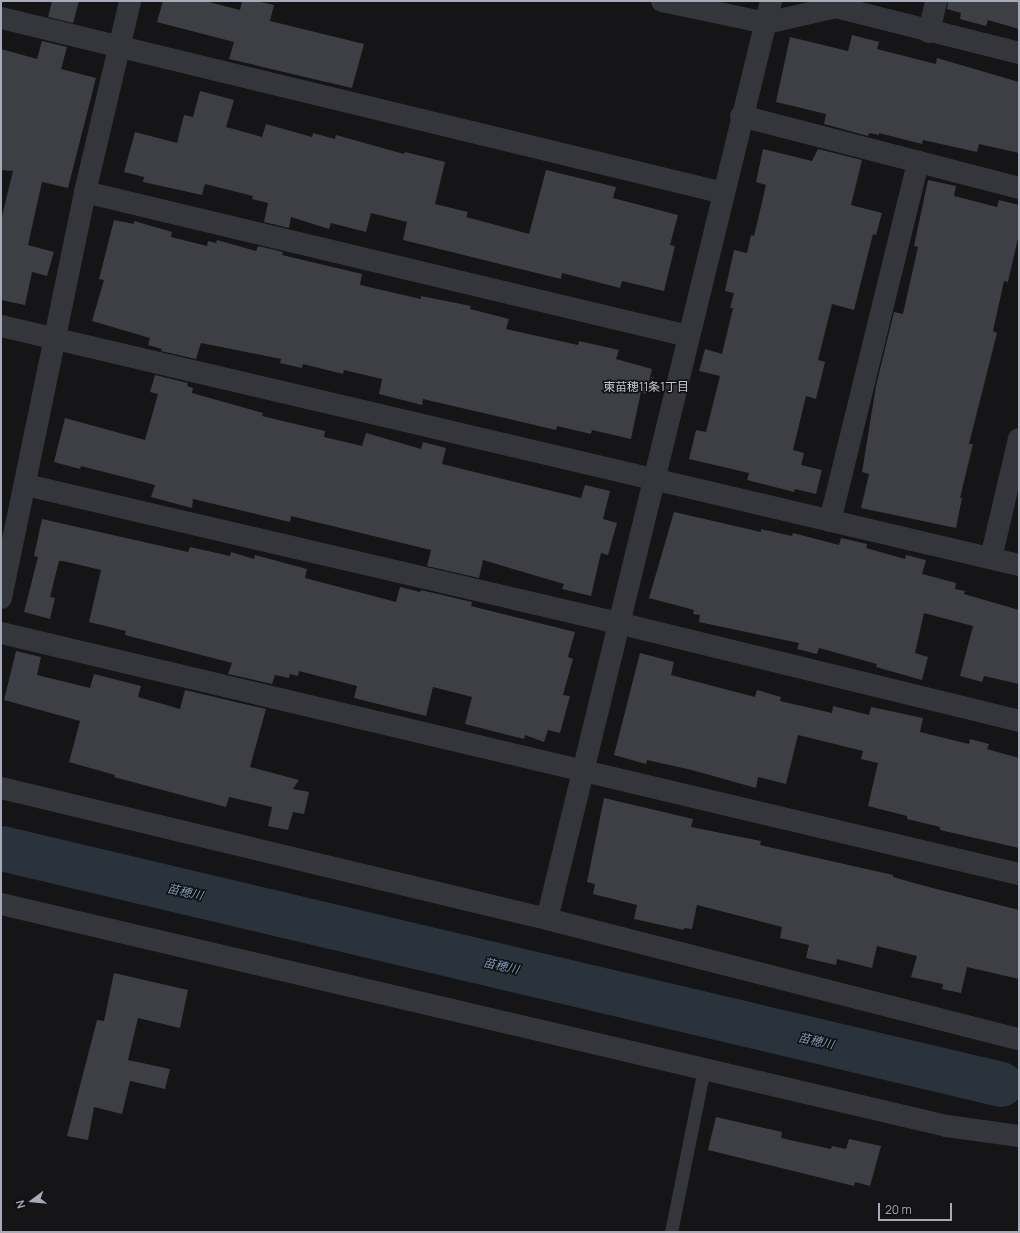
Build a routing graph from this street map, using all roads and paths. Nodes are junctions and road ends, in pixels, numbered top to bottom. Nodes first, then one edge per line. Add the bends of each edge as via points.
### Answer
1 (130, 1) edge
2 (662, 1) edge
3 (771, 1) edge
4 (936, 1) edge
5 (1, 18) edge
6 (766, 23) junction
7 (929, 32) junction
8 (118, 48) junction
9 (1019, 53) edge
10 (741, 116) junction
11 (918, 162) junction
12 (1019, 188) edge
13 (85, 192) junction
14 (724, 192) junction
15 (1, 326) edge
16 (688, 336) junction
17 (54, 339) junction
18 (1019, 440) edge
19 (654, 480) junction
20 (26, 485) junction
21 (830, 521) junction
22 (991, 558) junction
23 (1019, 565) edge
24 (1, 598) edge
25 (618, 623) junction
26 (1, 632) edge
27 (1019, 721) edge
28 (582, 770) junction
29 (1, 788) edge
30 (1019, 874) edge
31 (1, 904) edge
32 (547, 919) junction
33 (1019, 1038) edge
34 (704, 1069) junction
35 (1019, 1136) edge
36 (671, 1232) edge

1 - 8 street
2 - 6 street
3 - 6 street
4 - 7 street
5 - 8 street
6 - 7 street via 836,7
6 - 10 street
7 - 9 street
8 - 13 street
8 - 14 street
10 - 11 street
10 - 14 street
11 - 12 street
11 - 21 street
13 - 16 street
13 - 17 street
14 - 16 street
15 - 17 street
16 - 19 street
17 - 19 street
17 - 20 street
18 - 22 street
19 - 21 street
19 - 25 street
20 - 24 street
20 - 25 street
21 - 22 street
22 - 23 street
25 - 27 street
25 - 28 street
26 - 28 street
28 - 30 street
28 - 32 street
29 - 32 street
31 - 34 street
32 - 33 street
34 - 35 street via 947,1126
34 - 36 lane

